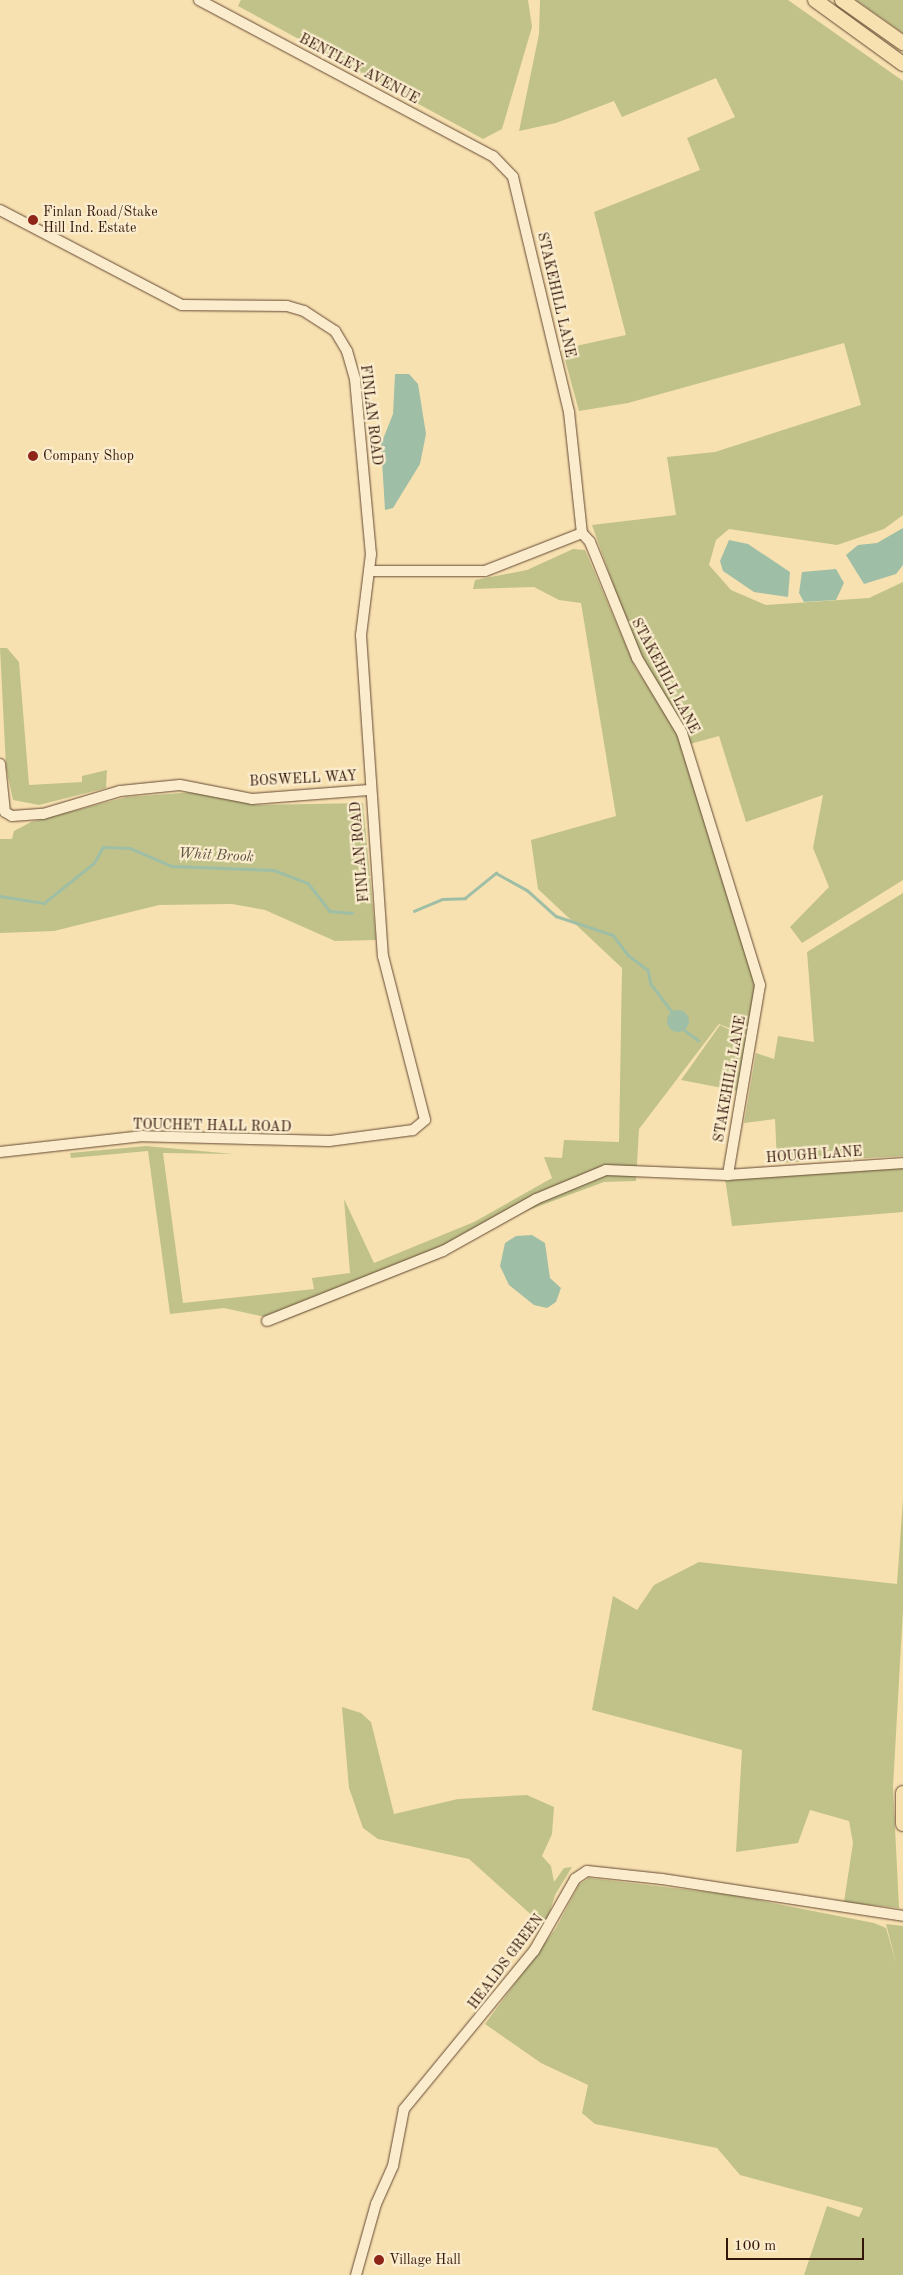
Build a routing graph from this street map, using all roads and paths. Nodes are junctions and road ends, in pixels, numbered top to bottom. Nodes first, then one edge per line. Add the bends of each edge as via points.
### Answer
1 (199, 0) edge
2 (815, 0) edge
3 (842, 0) edge
4 (903, 43) edge
5 (903, 64) edge
6 (505, 165) joint
7 (0, 210) edge
8 (582, 533) junction
9 (369, 571) junction
10 (0, 764) edge
11 (369, 790) junction
12 (422, 1125) joint
13 (0, 1152) edge
14 (903, 1163) edge
15 (728, 1175) junction
16 (267, 1321) dead end
17 (903, 1793) edge
18 (903, 1824) edge
19 (903, 1916) edge
20 (356, 2275) edge

1 - 6 street, BENTLEY AVENUE
2 - 5 highway
3 - 4 highway
6 - 8 street, STAKEHILL LANE via 520,194 569,412
7 - 9 street, FINLAN ROAD via 182,305 212,309 287,306 315,317 335,331 355,378
8 - 9 street via 485,572
8 - 15 street, STAKEHILL LANE via 590,542 637,658 682,733 760,985
9 - 11 street, FINLAN ROAD via 361,635
10 - 11 street, BOSWELL WAY via 5,812 12,816 43,814 120,791 180,785 252,798
11 - 12 street, FINLAN ROAD via 382,956 424,1113
12 - 13 street, TOUCHET HALL ROAD via 413,1130 329,1140 143,1136
14 - 15 street, HOUGH LANE
15 - 16 street, HOUGH LANE via 606,1170 536,1200 444,1251
17 - 18 highway
19 - 20 street, HEALDS GREEN via 662,1879 587,1871 575,1879 534,1951 404,2109 393,2166 376,2204

